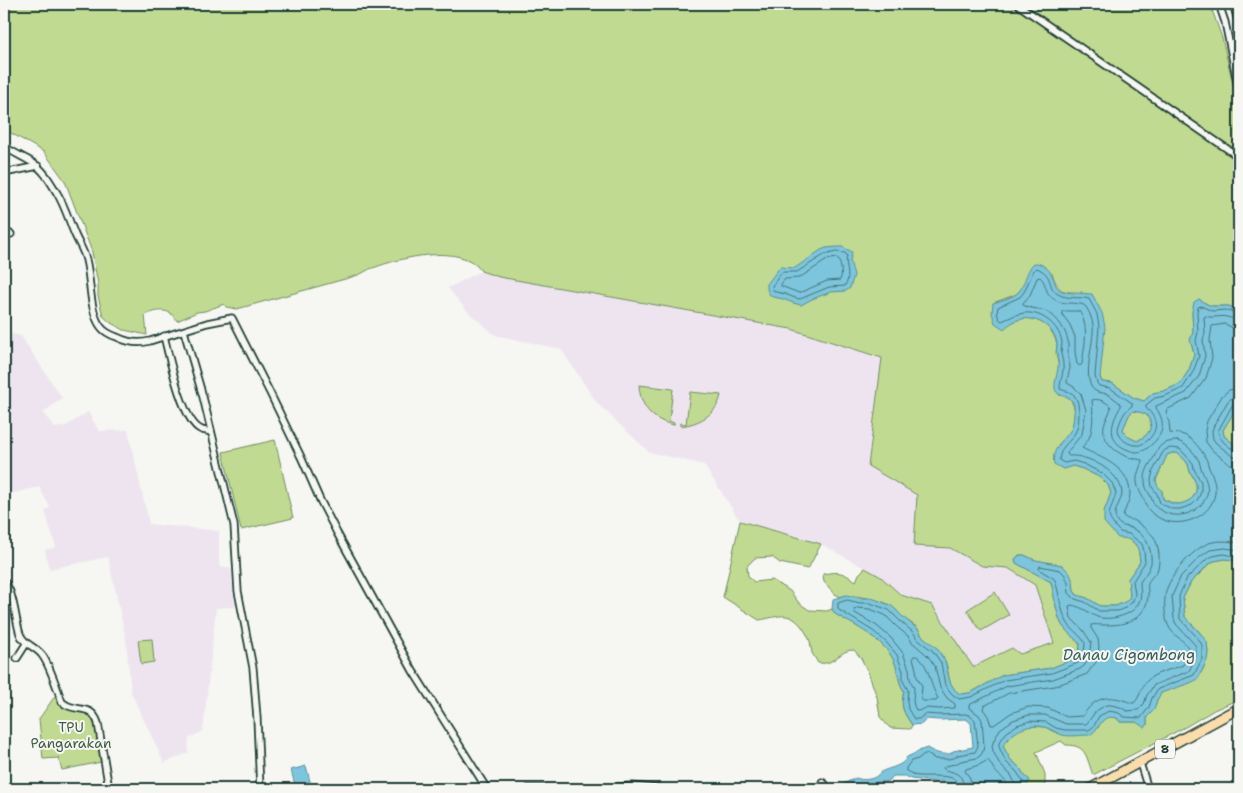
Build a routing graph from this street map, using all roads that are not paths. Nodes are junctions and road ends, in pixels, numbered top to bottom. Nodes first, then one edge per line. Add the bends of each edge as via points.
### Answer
1 (1016, 4) edge
2 (1220, 4) edge
3 (1233, 4) edge
4 (1239, 24) edge
5 (1239, 91) edge
6 (4, 146) edge
7 (1239, 157) edge
8 (38, 166) junction
9 (4, 172) edge
10 (11, 234) dead end
11 (4, 236) edge
12 (184, 331) junction
13 (164, 336) junction
14 (211, 432) junction
15 (4, 582) edge
16 (26, 644) junction
17 (17, 658) dead end
18 (1239, 708) edge
19 (1140, 763) junction
20 (822, 782) dead end
21 (109, 789) edge
22 (260, 789) edge
23 (487, 789) edge
24 (528, 789) edge
25 (554, 789) edge
26 (597, 789) edge
27 (666, 789) edge
28 (825, 789) edge
29 (1090, 789) edge
30 (1148, 789) edge

1 - 7 street
2 - 5 street
3 - 4 street
6 - 8 street
8 - 9 street
8 - 13 street via 58,195 84,252 92,303 101,327 132,342
10 - 11 street
12 - 13 street
12 - 14 street
12 - 23 street via 232,318 336,533 413,671
13 - 14 street via 189,417 200,430
14 - 22 street via 234,525 238,591 252,660
15 - 16 street via 9,588
16 - 17 street
16 - 21 street via 45,660 62,702 96,716
18 - 19 highway, 8
19 - 29 highway, 8
19 - 30 street
20 - 28 street
24 - 25 street
26 - 27 street via 631,786

